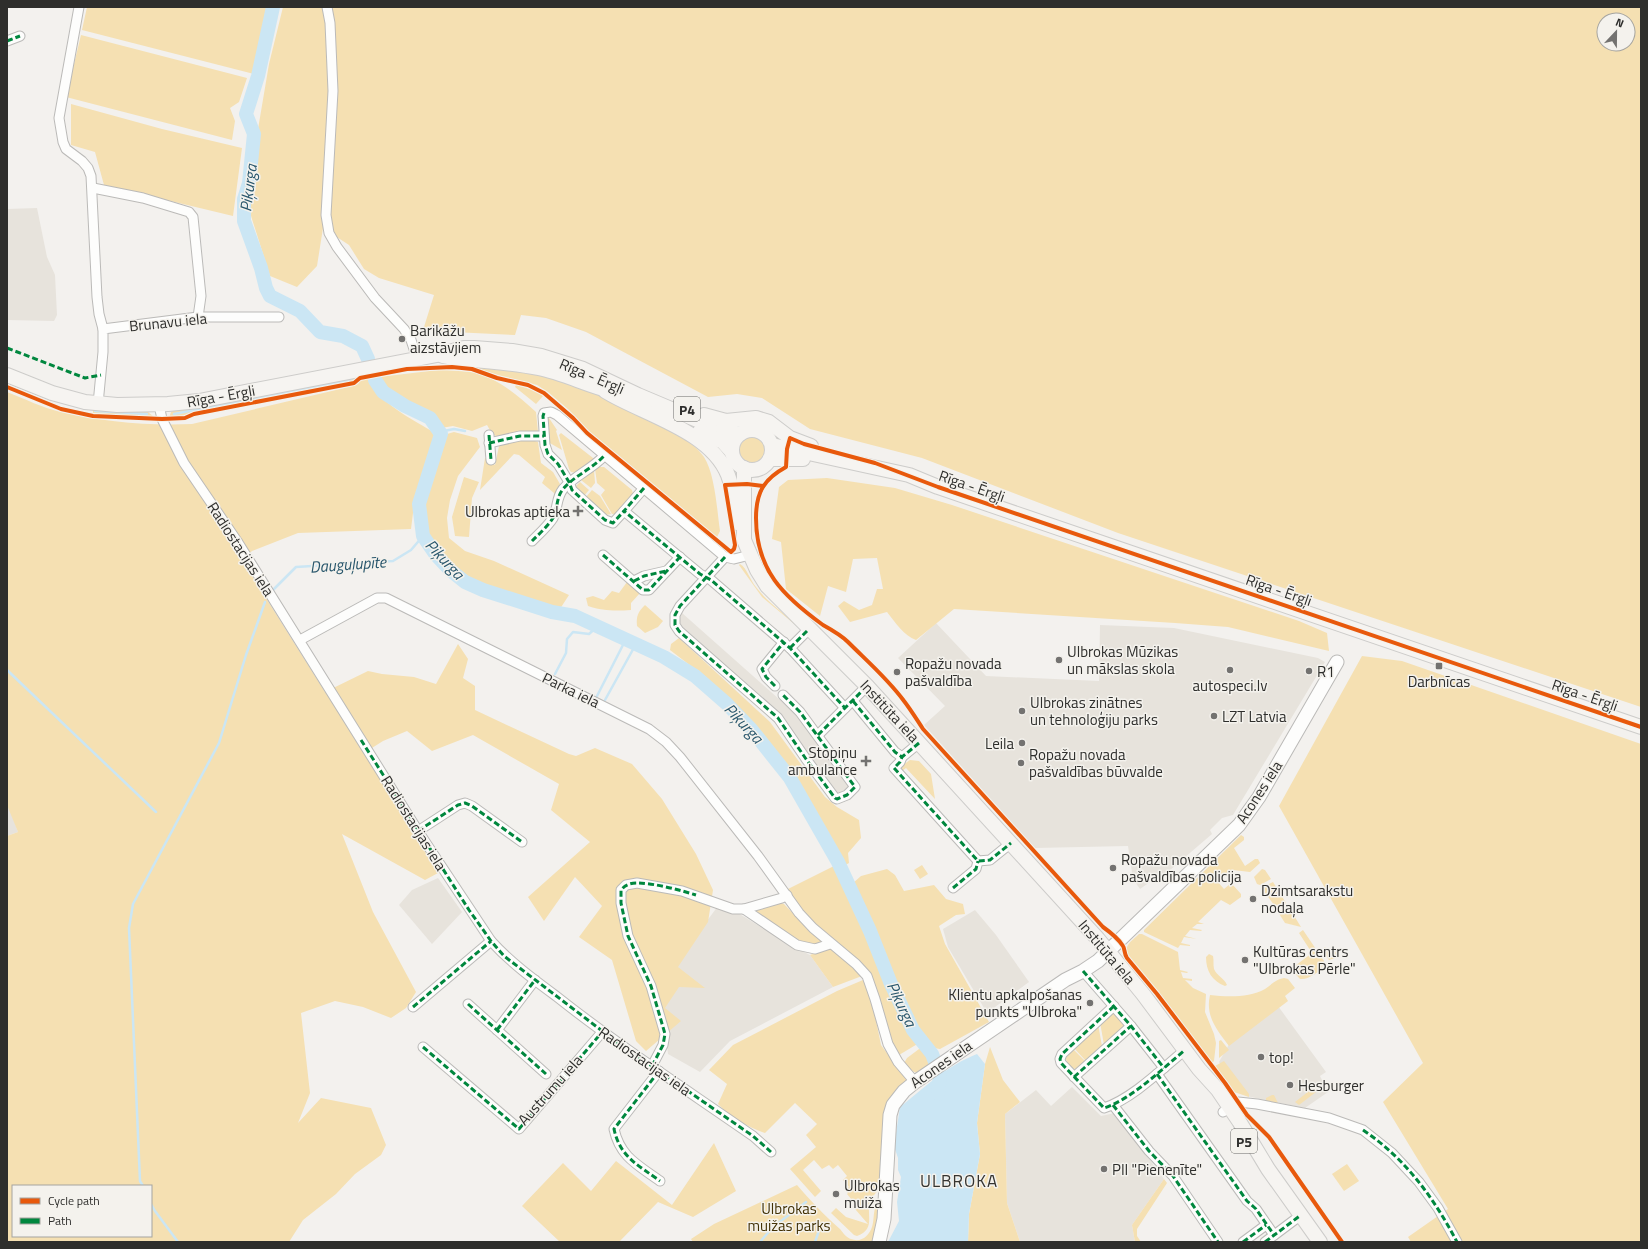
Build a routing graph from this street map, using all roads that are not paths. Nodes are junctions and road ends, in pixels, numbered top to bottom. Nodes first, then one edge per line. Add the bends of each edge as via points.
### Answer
1 (79, 7) edge
2 (327, 7) edge
3 (20, 36) dead end
4 (7, 41) edge
5 (93, 188) junction
6 (198, 317) junction
7 (279, 317) dead end
8 (104, 329) junction
9 (437, 355) junction
10 (417, 358) junction
11 (583, 370) junction
12 (7, 375) edge
13 (602, 390) junction
14 (98, 404) junction
15 (159, 405) junction
16 (740, 434) junction
17 (544, 436) junction
18 (732, 452) junction
19 (771, 452) junction
20 (604, 456) junction
21 (491, 460) dead end
22 (750, 469) junction
23 (909, 475) junction
24 (569, 482) junction
25 (938, 487) junction
26 (644, 488) junction
27 (624, 511) junction
28 (744, 540) junction
29 (532, 541) dead end
30 (603, 555) dead end
31 (750, 555) junction
32 (680, 556) junction
33 (724, 557) junction
34 (666, 571) junction
35 (706, 577) junction
36 (634, 581) junction
37 (809, 628) junction
38 (300, 640) junction
39 (787, 645) junction
40 (1338, 662) dead end
41 (775, 686) dead end
42 (867, 686) junction
43 (783, 695) dead end
44 (852, 700) junction
45 (845, 708) junction
46 (1641, 727) edge
47 (818, 735) junction
48 (919, 743) junction
49 (902, 757) junction
50 (418, 831) junction
51 (522, 842) dead end
52 (1011, 843) junction
53 (978, 861) junction
54 (953, 888) dead end
55 (787, 895) junction
56 (744, 909) junction
57 (491, 941) junction
58 (830, 944) junction
59 (1108, 951) junction
60 (1083, 971) junction
61 (535, 980) junction
62 (468, 1004) dead end
63 (1114, 1006) junction
64 (413, 1007) dead end
65 (1131, 1026) junction
66 (497, 1030) junction
67 (603, 1032) junction
68 (423, 1047) dead end
69 (1185, 1050) junction
70 (655, 1068) junction
71 (1160, 1072) junction
72 (546, 1074) dead end
73 (1074, 1077) junction
74 (920, 1078) junction
75 (1113, 1106) junction
76 (1226, 1109) junction
77 (771, 1152) dead end
78 (660, 1181) dead end
79 (1301, 1215) junction
80 (1266, 1225) junction
81 (1274, 1235) junction
82 (879, 1242) edge
83 (1218, 1242) edge
84 (1242, 1242) edge
85 (1265, 1242) edge
86 (1320, 1242) edge
87 (1457, 1242) edge

1 - 5 street via 59,118 66,149 88,168
2 - 10 street via 333,91 326,215 329,233 375,298 404,329
3 - 4 street
5 - 6 street via 143,198 189,212 193,217 201,296
5 - 8 street via 97,297
6 - 7 street, Brunavu iela
6 - 8 street, Brunavu iela
8 - 14 street
9 - 10 main road, Rīga - Ērgļi / P4
9 - 11 main road, Rīga - Ērgļi / P4 via 464,348 493,349 541,356
9 - 13 main road, Rīga - Ērgļi / P4 via 532,366 556,372
10 - 15 main road, Rīga - Ērgļi / P4 via 215,398
11 - 16 main road, Rīga - Ērgļi / P4 via 698,422 728,433
11 - 23 main road, P4 via 717,419 764,420 790,438 804,444
12 - 14 main road, Rīga - Ērgļi / P4 via 62,396
13 - 18 main road, Rīga - Ērgļi / P4 via 615,393 695,428 723,442
13 - 28 main road, P5 via 671,423 718,458 728,475 737,525
14 - 15 main road, Rīga - Ērgļi / P4
15 - 38 street, Radiostacijas iela via 162,419 184,463
16 - 18 main road via 735,440
16 - 19 main road via 748,430 758,430 767,436
17 - 20 street via 542,416 551,412
17 - 21 street via 489,439
17 - 24 street via 548,454
18 - 22 main road via 736,462
19 - 22 main road via 765,466
19 - 23 main road, Rīga - Ērgļi / P4
19 - 25 main road, Rīga - Ērgļi / P4 via 831,462
20 - 24 street via 594,466
20 - 26 street
22 - 28 main road, P5
22 - 31 main road, P5
23 - 25 main road, Rīga - Ērgļi / P4
24 - 27 street via 572,490 606,520 613,523
24 - 29 street via 558,498 552,519
25 - 46 main road, Rīga - Ērgļi / P4
26 - 27 street
26 - 33 street
27 - 32 street
28 - 31 main road, P5
30 - 36 street
31 - 33 street via 734,559
31 - 37 main road, Institūta iela / P5 via 767,586
32 - 34 street
32 - 35 street
33 - 35 street
34 - 36 street
34 - 36 street via 649,590 643,590
35 - 39 street
35 - 47 street via 680,606 675,615 675,626 778,718 837,799 847,795 855,786
37 - 39 street
37 - 42 main road, Institūta iela / P5
38 - 50 street, Radiostacijas iela
38 - 55 street, Parka iela via 377,598 386,598 649,729 680,757
39 - 41 street via 762,669
39 - 45 street
40 - 59 street, Acones iela via 1251,809 1239,824
42 - 44 street
42 - 48 main road, Institūta iela / P5
43 - 47 street
44 - 45 street
44 - 49 street
45 - 47 street
48 - 49 street
48 - 52 main road, Institūta iela / P5
49 - 53 street via 894,768
50 - 51 street via 458,805 466,803
50 - 57 street, Radiostacijas iela
52 - 53 street via 990,860
52 - 59 main road, Institūta iela / P5
53 - 54 street via 976,869
55 - 56 street
55 - 58 street, Parka iela via 804,918
56 - 58 street via 797,945 815,949
56 - 70 street via 733,908 682,891 637,883 626,885 621,890 628,936 651,986 665,1034
57 - 61 street, Radiostacijas iela via 504,956
57 - 64 street
58 - 74 street, Parka iela via 867,976 888,1044 898,1062
59 - 60 street, Acones iela
59 - 69 main road, Institūta iela / P5
60 - 63 street
60 - 74 street, Acones iela
61 - 66 street
61 - 67 street, Radiostacijas iela
62 - 66 street
63 - 65 street
63 - 73 street via 1064,1052 1060,1060
65 - 71 street
65 - 73 street
66 - 72 street
67 - 68 street, Austrumu iela via 518,1129
67 - 70 street, Radiostacijas iela
69 - 71 street
69 - 76 main road, Institūta iela / P5 via 1199,1069 1211,1096
70 - 77 street, Radiostacijas iela via 753,1136
70 - 78 street via 614,1129 616,1139 626,1156
71 - 75 street
71 - 80 street via 1231,1180
73 - 75 street via 1104,1108
74 - 82 street, Acones iela via 893,1104 890,1115 884,1219
75 - 83 street via 1173,1176
76 - 79 main road, Institūta iela / P5 via 1246,1143
76 - 87 street via 1238,1102 1257,1104 1329,1118 1363,1130 1392,1152 1419,1182 1438,1208
79 - 81 street
79 - 86 main road, Institūta iela / P5
80 - 81 street
80 - 84 street
81 - 85 street

